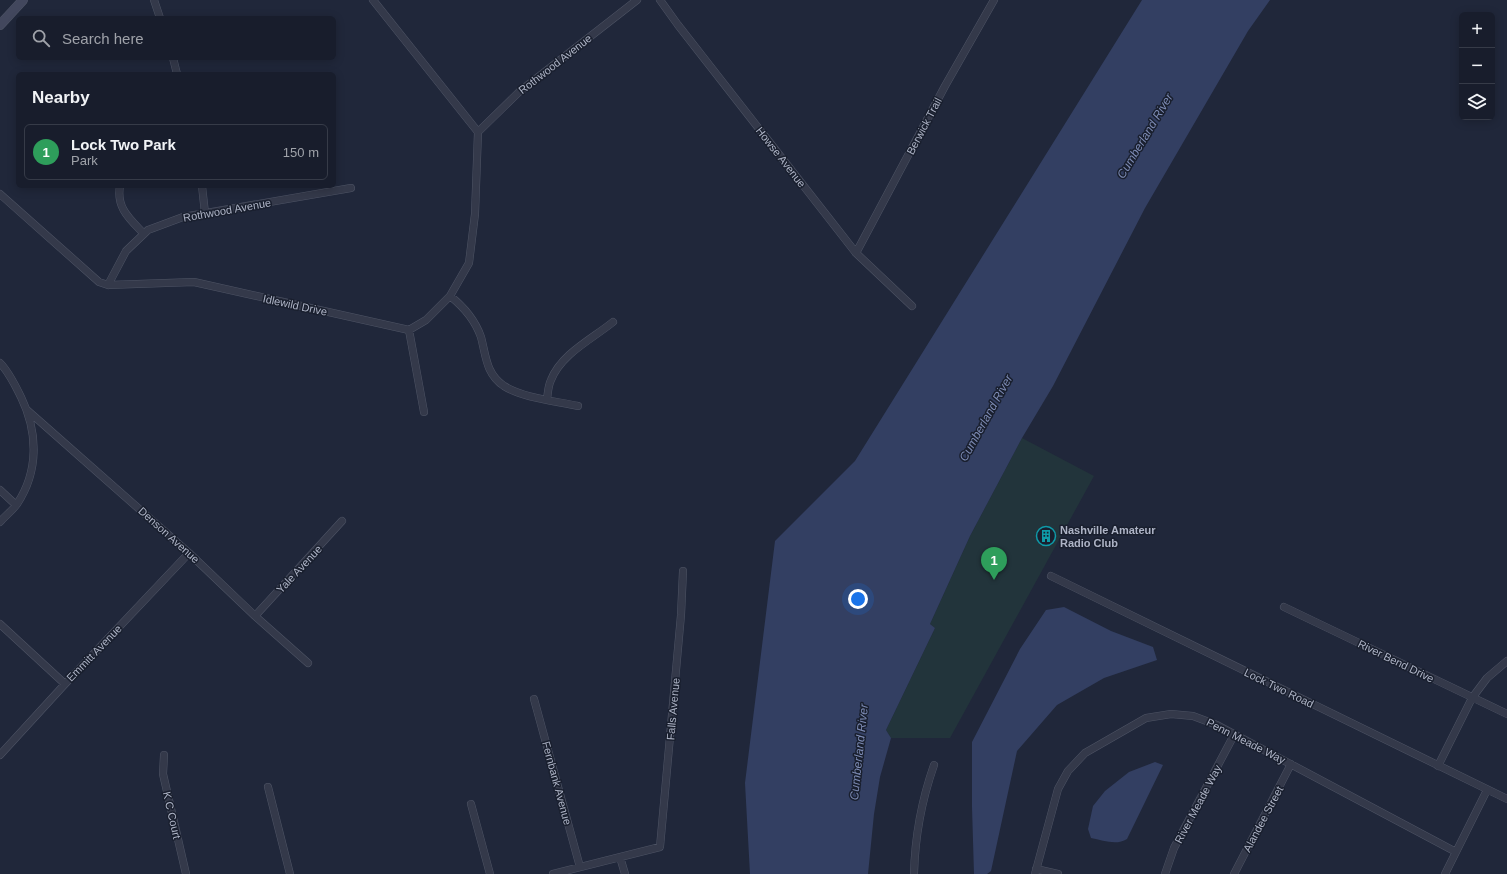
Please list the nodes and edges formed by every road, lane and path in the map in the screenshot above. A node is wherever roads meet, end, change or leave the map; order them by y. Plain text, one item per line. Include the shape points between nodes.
1 (23, 0) edge
2 (154, 0) edge
3 (373, 0) edge
4 (637, 0) edge
5 (660, 0) edge
6 (994, 0) edge
7 (159, 16) edge
8 (0, 25) edge
9 (174, 60) edge
10 (176, 72) edge
11 (478, 132) junction
12 (120, 188) edge
13 (202, 188) edge
14 (351, 188) dead end
15 (0, 194) edge
16 (205, 213) junction
17 (144, 234) junction
18 (856, 253) junction
19 (108, 285) junction
20 (450, 296) junction
21 (912, 306) dead end
22 (613, 322) dead end
23 (409, 330) junction
24 (0, 363) edge
25 (547, 399) junction
26 (578, 406) dead end
27 (27, 410) junction
28 (424, 412) dead end
29 (0, 490) edge
30 (16, 505) junction
31 (342, 521) dead end
32 (0, 522) edge
33 (189, 553) junction
34 (683, 571) dead end
35 (1051, 576) dead end
36 (1284, 607) dead end
37 (255, 616) junction
38 (0, 624) edge
39 (1507, 661) edge
40 (308, 663) dead end
41 (65, 684) junction
42 (1472, 698) junction
43 (534, 699) dead end
44 (1507, 714) edge
45 (1234, 735) junction
46 (0, 755) edge
47 (164, 755) dead end
48 (1291, 764) junction
49 (934, 765) dead end
50 (1438, 766) junction
51 (268, 787) dead end
52 (1487, 790) junction
53 (1507, 799) edge
54 (471, 804) dead end
55 (1456, 852) junction
56 (620, 857) junction
57 (580, 867) junction
58 (1035, 872) edge
59 (186, 874) edge
60 (290, 874) edge
61 (490, 874) edge
62 (553, 874) edge
63 (625, 874) edge
64 (914, 874) edge
65 (1058, 874) edge
66 (1165, 874) edge
67 (1234, 874) edge
68 (1445, 874) edge

1 - 8 main road
2 - 7 street
3 - 11 street
4 - 11 street, Rothwood Avenue via 519,92
5 - 18 street, Howse Avenue
6 - 18 street, Berwick Trail
9 - 10 street
11 - 20 street via 475,214 469,263
12 - 17 street via 118,196 123,212
13 - 16 street
14 - 16 street, Rothwood Avenue
15 - 19 street via 87,272 99,282
16 - 17 street, Rothwood Avenue via 183,217 148,230
17 - 19 street, Rothwood Avenue via 126,251
18 - 21 street, Howse Avenue
19 - 23 street, Idlewild Drive via 194,282
20 - 23 street via 426,320
20 - 25 street via 462,305 474,320 488,367 494,378 519,394
22 - 25 street via 562,362 551,380
23 - 28 street
24 - 27 street via 15,385
25 - 26 street
27 - 30 street via 35,440 33,465 26,488
27 - 33 street, Denson Avenue
29 - 30 street
30 - 32 street
31 - 37 street, Yale Avenue
33 - 37 street, Denson Avenue
33 - 41 street, Emmitt Avenue
34 - 56 street, Falls Avenue via 682,615 659,847
35 - 50 street, Lock Two Road
36 - 42 street, River Bend Drive
37 - 40 street, Denson Avenue
38 - 41 street
39 - 42 street via 1487,678
41 - 46 street, Emmitt Avenue
42 - 44 street, River Bend Drive
42 - 50 street
43 - 57 street, Fernbank Avenue
45 - 48 street, Penn Meade Way
45 - 58 street, Penn Meade Way via 1194,716 1171,714 1146,718 1085,753 1068,771 1058,789
45 - 66 street, River Meade Way via 1174,848
47 - 59 street, K C Court via 163,774
48 - 55 street, Penn Meade Way
48 - 67 street, Alandee Street
49 - 64 street via 923,798
50 - 52 street, Lock Two Road
51 - 60 street
52 - 53 street, Lock Two Road
52 - 55 street
54 - 61 street
55 - 68 street
56 - 57 street
56 - 63 street
57 - 62 street
58 - 65 street

